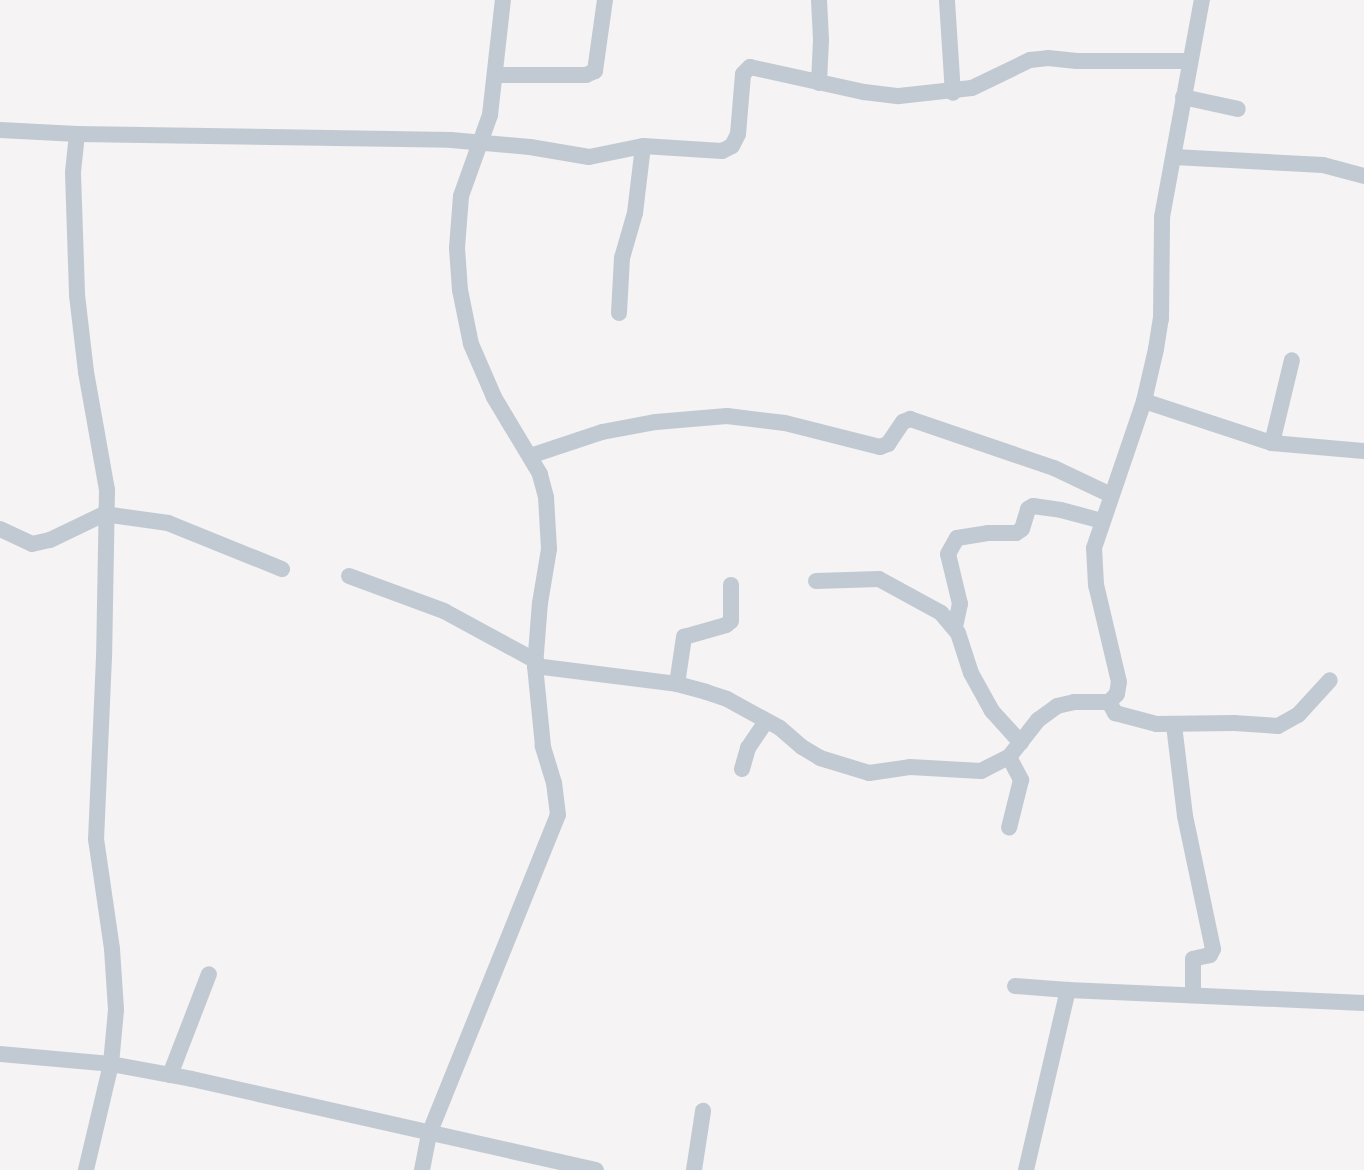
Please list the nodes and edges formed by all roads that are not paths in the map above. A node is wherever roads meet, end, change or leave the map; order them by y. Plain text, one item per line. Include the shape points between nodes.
1 (503, 0) edge
2 (605, 0) edge
3 (818, 0) edge
4 (1202, 0) edge
5 (947, 1) edge
6 (1189, 61) junction
7 (496, 75) junction
8 (818, 83) junction
9 (953, 93) junction
10 (1184, 97) junction
11 (1238, 108) dead end
12 (0, 130) edge
13 (77, 134) junction
14 (482, 142) junction
15 (643, 146) junction
16 (1174, 157) junction
17 (1364, 176) edge
18 (619, 313) dead end
19 (1292, 360) dead end
20 (1144, 401) junction
21 (1272, 443) junction
22 (1364, 451) edge
23 (530, 456) junction
24 (1111, 495) junction
25 (104, 514) junction
26 (1102, 521) junction
27 (0, 529) edge
28 (282, 569) dead end
29 (349, 576) dead end
30 (816, 581) dead end
31 (731, 585) dead end
32 (955, 627) junction
33 (536, 663) junction
34 (1330, 680) dead end
35 (677, 684) junction
36 (1109, 702) junction
37 (766, 721) junction
38 (1174, 725) junction
39 (1021, 743) junction
40 (1009, 757) junction
41 (742, 769) dead end
42 (1009, 828) dead end
43 (209, 974) dead end
44 (1015, 986) dead end
45 (1068, 990) junction
46 (1194, 994) junction
47 (1364, 1003) edge
48 (0, 1054) edge
49 (111, 1064) junction
50 (170, 1075) junction
51 (704, 1111) dead end
52 (429, 1134) junction
53 (86, 1170) edge
54 (422, 1170) edge
55 (596, 1170) edge
56 (694, 1170) edge
57 (1026, 1170) edge

1 - 7 street
2 - 7 street via 595,71 586,75
3 - 8 street
4 - 6 street
5 - 9 street
6 - 9 street via 1030,60 985,85
6 - 10 street
7 - 14 street
8 - 9 street via 882,94
8 - 15 street via 750,67 743,74 738,134 728,149
10 - 11 street
10 - 16 street
12 - 13 street
13 - 14 street
13 - 25 street via 73,173 77,295 107,490
14 - 15 street via 589,157
14 - 23 street via 461,196 460,290 471,344 494,397
15 - 18 street via 635,213 622,258
16 - 17 street via 1303,163
16 - 20 street via 1162,217 1161,319
19 - 21 street
20 - 21 street
20 - 24 street
21 - 22 street
23 - 24 street via 602,432 727,416 785,423 880,447 910,419 1054,468
23 - 33 street via 540,474 549,523
24 - 26 street
25 - 27 street via 37,544 22,542
25 - 28 street via 168,523
25 - 49 street via 104,657 96,839 115,975
26 - 32 street via 1033,506 1016,533 957,538 948,554 960,604
26 - 36 street via 1094,567 1119,682
29 - 33 street via 444,611
30 - 32 street via 879,579 941,613
31 - 35 street via 731,621 684,637
32 - 39 street via 971,673 992,711
33 - 35 street
33 - 52 street via 542,735 558,815
34 - 38 street via 1298,715 1278,726
35 - 37 street via 727,699
36 - 38 street via 1115,713
36 - 39 street via 1057,706 1038,720
37 - 40 street via 820,758 869,773 909,767 981,771
37 - 41 street via 748,748
38 - 46 street via 1185,816 1213,949 1210,955 1193,959
39 - 40 street
40 - 42 street via 1021,779
43 - 50 street
44 - 45 street
45 - 46 street
45 - 57 street
46 - 47 street
48 - 49 street
49 - 50 street
49 - 53 street
50 - 52 street
51 - 56 street
52 - 54 street
52 - 55 street

